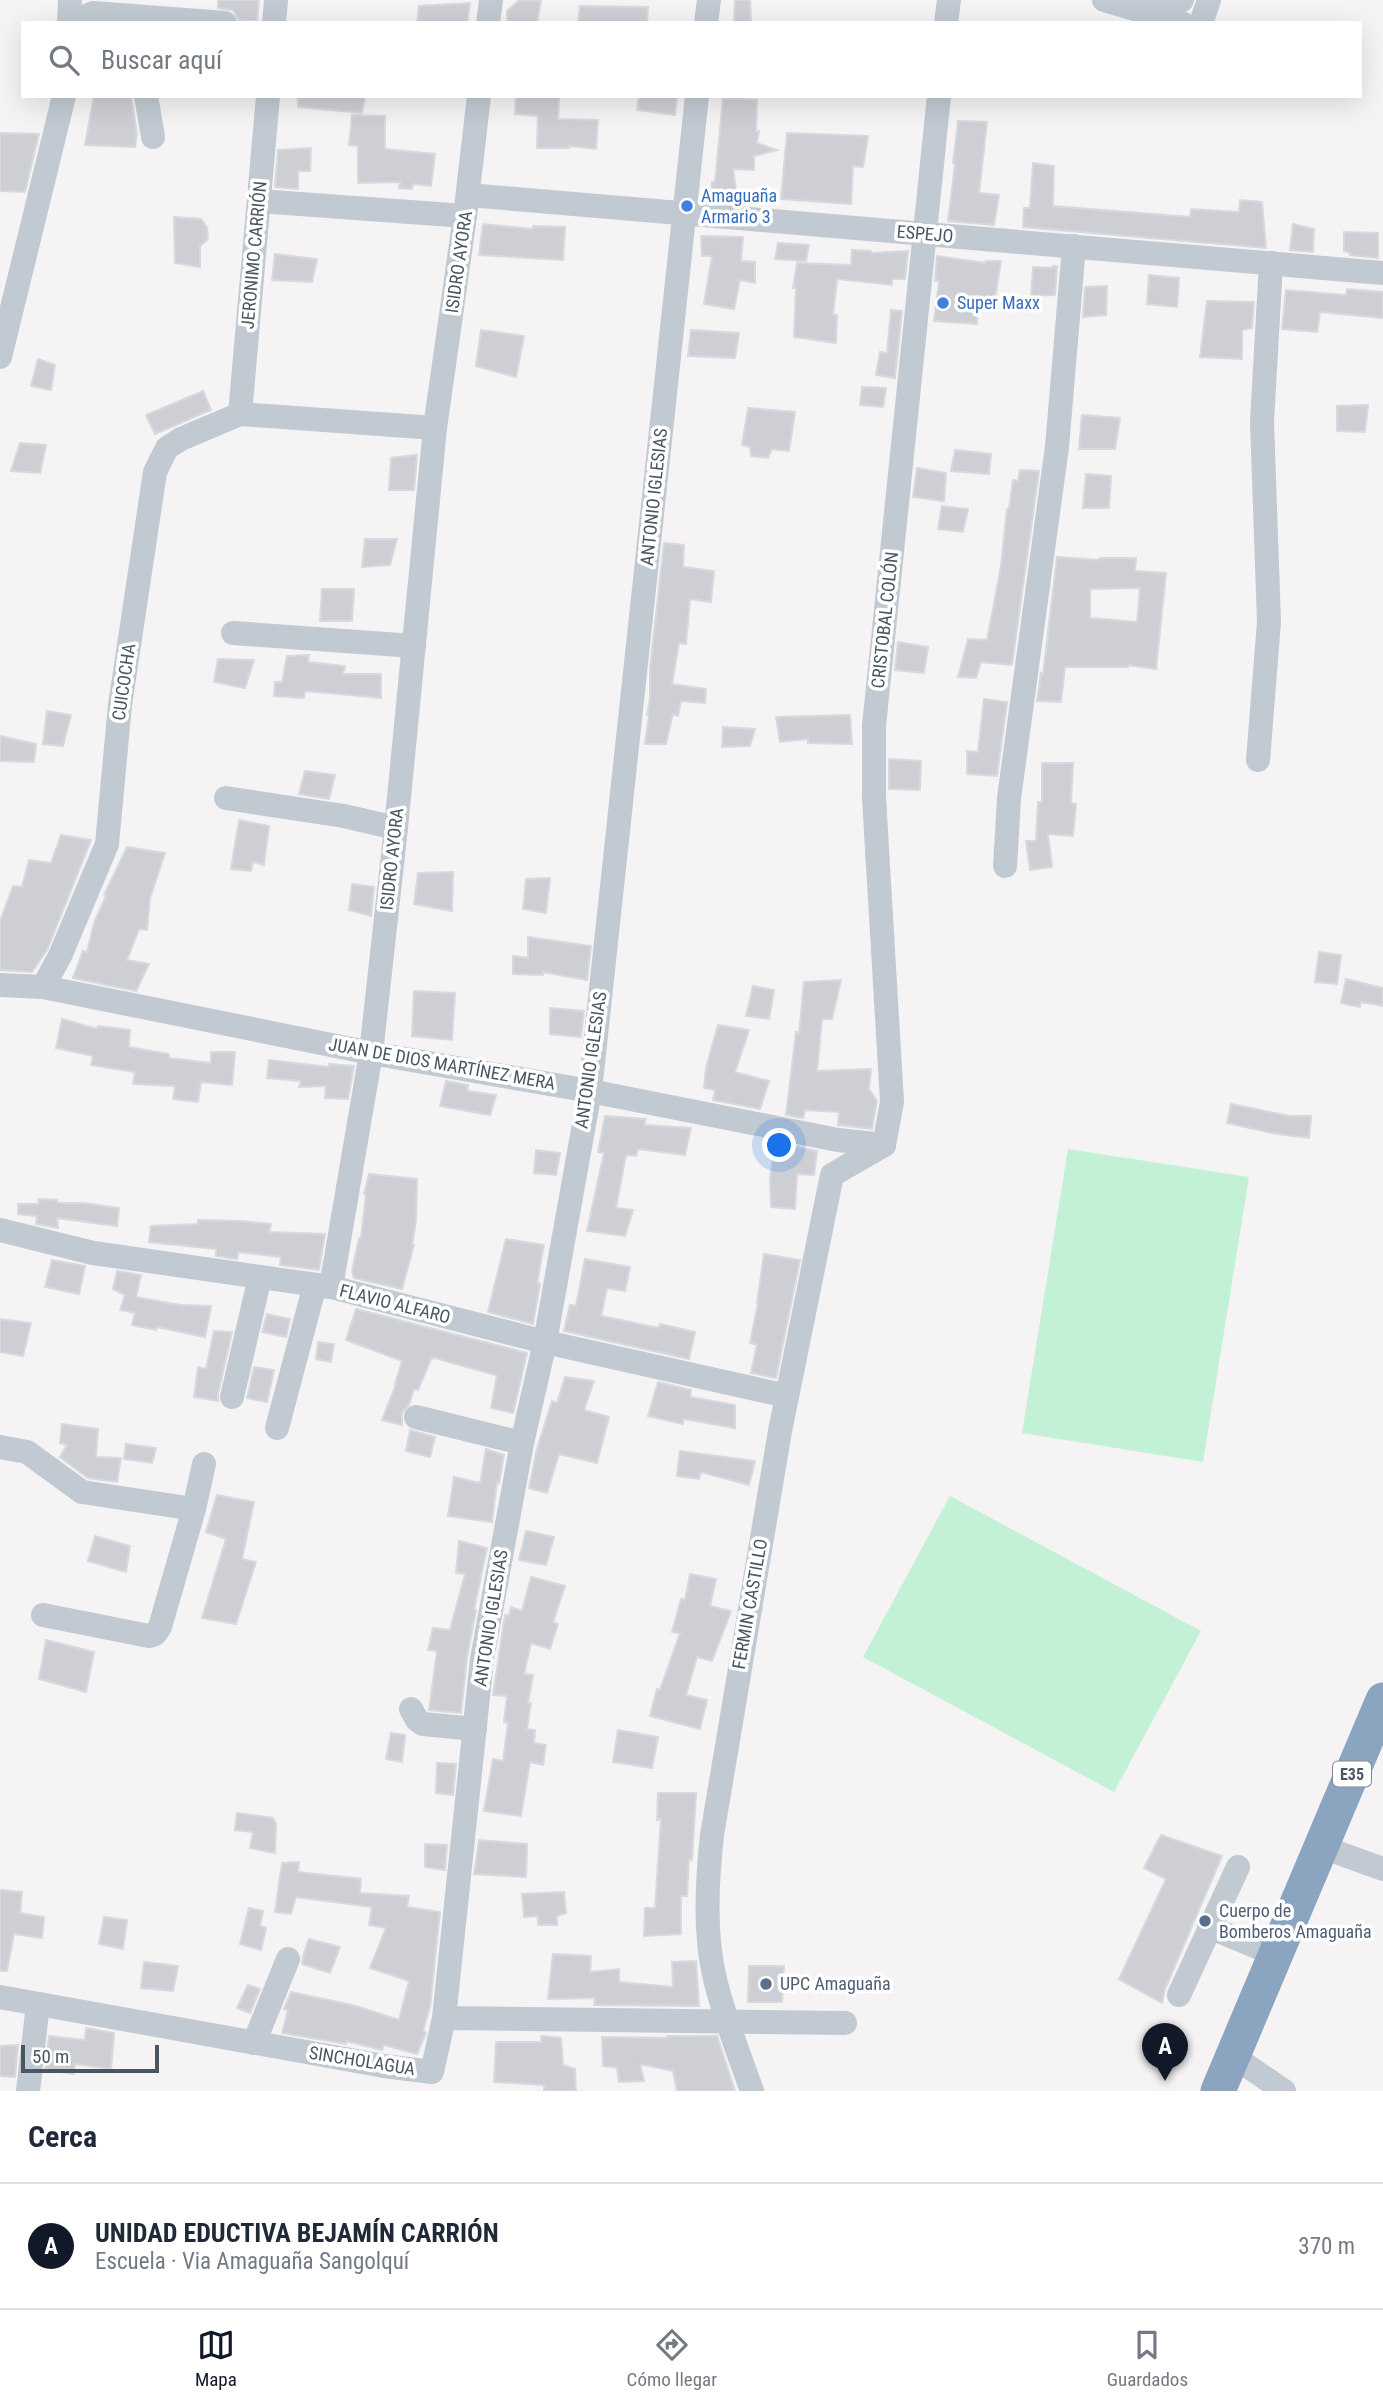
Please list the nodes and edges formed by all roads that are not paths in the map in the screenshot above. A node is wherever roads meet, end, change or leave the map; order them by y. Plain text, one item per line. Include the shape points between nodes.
1 (70, 0) edge
2 (276, 0) edge
3 (491, 0) edge
4 (709, 0) edge
5 (949, 0) edge
6 (1104, 0) edge
7 (1182, 0) edge
8 (1209, 0) edge
9 (1147, 13) junction
10 (69, 21) edge
11 (83, 21) edge
12 (177, 21) edge
13 (274, 21) edge
14 (488, 21) edge
15 (706, 21) edge
16 (946, 21) edge
17 (1175, 21) edge
18 (1202, 21) edge
19 (146, 98) edge
20 (268, 98) edge
21 (479, 98) edge
22 (697, 98) edge
23 (939, 98) edge
24 (70, 104) edge
25 (153, 137) dead end
26 (258, 201) junction
27 (466, 206) junction
28 (683, 212) junction
29 (924, 234) junction
30 (1074, 246) junction
31 (1271, 263) junction
32 (1383, 272) edge
33 (0, 357) edge
34 (240, 414) junction
35 (435, 428) junction
36 (233, 633) dead end
37 (414, 646) junction
38 (1258, 760) dead end
39 (226, 798) dead end
40 (396, 828) junction
41 (1005, 866) dead end
42 (0, 985) edge
43 (43, 987) junction
44 (371, 1053) junction
45 (590, 1091) junction
46 (838, 1140) junction
47 (884, 1145) junction
48 (832, 1175) junction
49 (0, 1230) edge
50 (260, 1277) junction
51 (324, 1286) junction
52 (545, 1342) junction
53 (787, 1396) junction
54 (232, 1397) dead end
55 (416, 1417) dead end
56 (278, 1429) dead end
57 (522, 1443) junction
58 (0, 1447) edge
59 (204, 1464) dead end
60 (194, 1510) junction
61 (43, 1615) dead end
62 (1383, 1700) edge
63 (411, 1709) dead end
64 (475, 1729) junction
65 (1322, 1847) junction
66 (1238, 1867) dead end
67 (1383, 1869) edge
68 (1209, 1927) junction
69 (1276, 1955) junction
70 (288, 1959) dead end
71 (1179, 1995) dead end
72 (0, 1997) edge
73 (38, 2004) junction
74 (444, 2018) junction
75 (727, 2023) junction
76 (845, 2023) dead end
77 (254, 2043) junction
78 (1233, 2056) junction
79 (431, 2082) edge
80 (28, 2091) edge
81 (752, 2091) edge
82 (1218, 2091) edge
83 (1284, 2091) edge

1 - 10 street
2 - 13 street
3 - 14 street
4 - 15 street
5 - 16 street
6 - 9 street
7 - 9 street
8 - 18 street
9 - 17 street
11 - 12 street via 93,13
19 - 25 street
20 - 26 street, JERONIMO CARRIÓN
21 - 27 street, ISIDRO AYORA
22 - 28 street, ANTONIO IGLESIAS
23 - 29 street, CRISTOBAL COLÓN
24 - 33 street
26 - 27 street, ESPEJO
26 - 34 street, JERONIMO CARRIÓN
27 - 28 street, ESPEJO
27 - 35 street, ISIDRO AYORA
28 - 29 street, ESPEJO
28 - 45 street, ANTONIO IGLESIAS
29 - 30 street, ESPEJO
29 - 47 street, CRISTOBAL COLÓN via 874,726 892,1102
30 - 31 street, ESPEJO
30 - 41 street via 1057,447 1009,798
31 - 32 street, ESPEJO
31 - 38 street via 1262,422 1269,622
34 - 35 street
34 - 43 street, CUICOCHA via 167,448 155,472 120,705 107,844
35 - 37 street, ISIDRO AYORA
36 - 37 street
37 - 40 street, ISIDRO AYORA
39 - 40 street
40 - 44 street, ISIDRO AYORA
42 - 43 street, JUAN DE DIOS MARTÍNEZ MERA
43 - 44 street, JUAN DE DIOS MARTÍNEZ MERA
44 - 45 street, JUAN DE DIOS MARTÍNEZ MERA
44 - 51 street, ISIDRO AYORA
45 - 46 street, JUAN DE DIOS MARTÍNEZ MERA
45 - 52 street, ANTONIO IGLESIAS
46 - 47 street, JUAN DE DIOS MARTÍNEZ MERA
46 - 48 street, FERMIN CASTILLO
47 - 48 street
48 - 53 street, FERMIN CASTILLO
49 - 50 street, FLAVIO ALFARO via 93,1253
50 - 51 street, FLAVIO ALFARO
50 - 54 street
51 - 52 street, FLAVIO ALFARO
51 - 56 street, ISIDRO AYORA via 312,1296
52 - 53 street, FLAVIO ALFARO
52 - 57 street, ANTONIO IGLESIAS
53 - 75 street, FERMIN CASTILLO via 718,1789 708,1871 714,1978
55 - 57 street
57 - 64 street, ANTONIO IGLESIAS via 482,1659
58 - 60 street via 27,1452 82,1492
59 - 60 street
60 - 61 street via 156,1634
62 - 65 highway, E35
63 - 64 street via 423,1724
64 - 74 street, ANTONIO IGLESIAS
65 - 67 street
65 - 69 highway, E35
66 - 68 street
68 - 69 street
68 - 71 street
69 - 78 highway, E35
70 - 77 street
72 - 73 street, SINCHOLAGUA
73 - 77 street, SINCHOLAGUA
73 - 80 street
74 - 75 street
74 - 79 street, SINCHOLAGUA
75 - 76 street
75 - 81 street, FERMIN CASTILLO
77 - 79 street, SINCHOLAGUA via 384,2066
78 - 82 highway, E35
78 - 83 street

